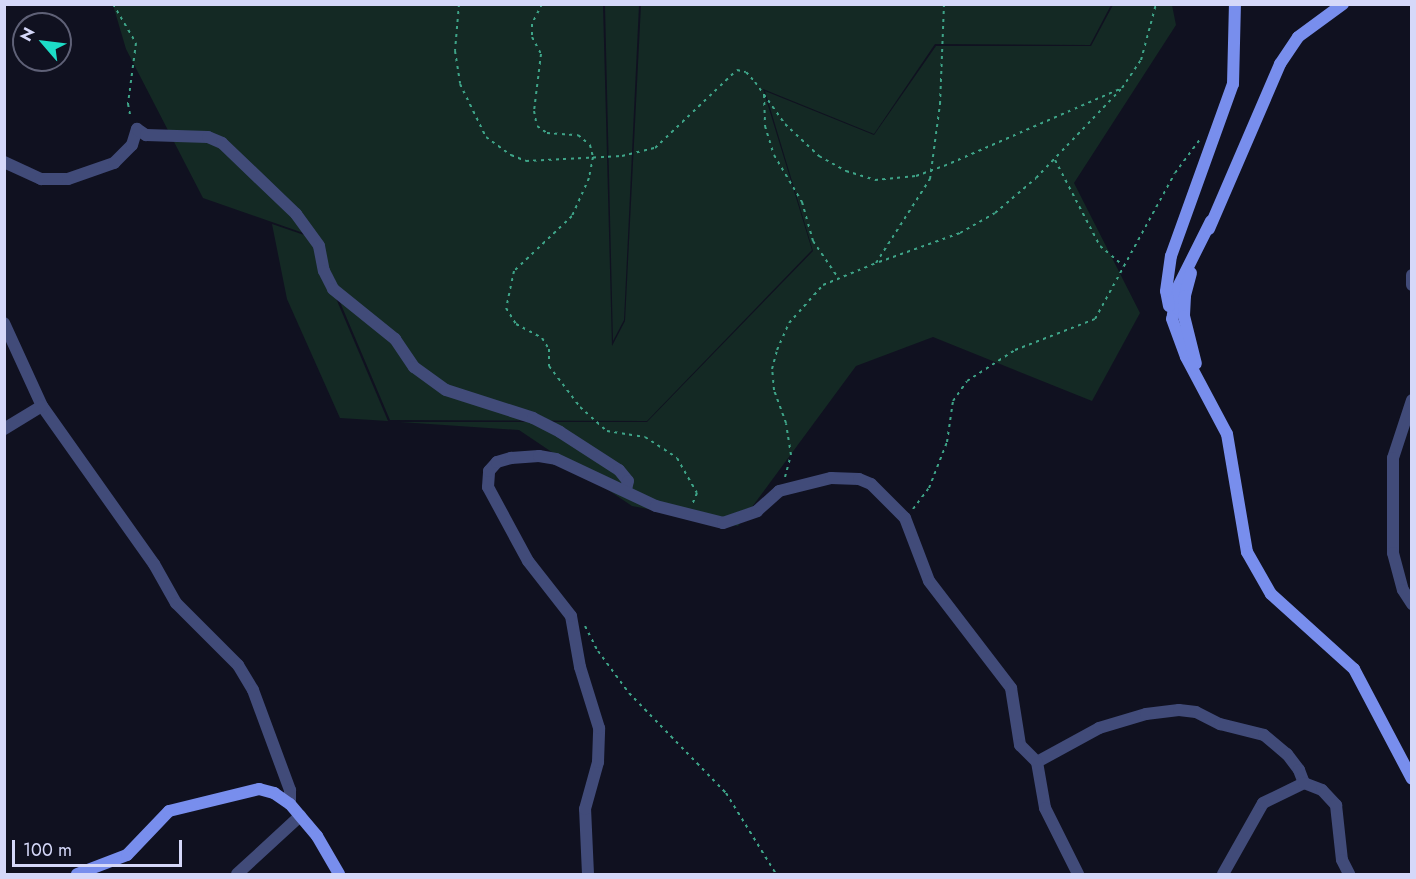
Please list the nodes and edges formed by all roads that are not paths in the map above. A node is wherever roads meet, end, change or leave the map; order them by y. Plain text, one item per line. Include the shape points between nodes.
1 (1235, 4) edge
2 (1343, 4) edge
3 (4, 162) edge
4 (1211, 221) junction
5 (1412, 275) edge
6 (1178, 284) junction
7 (1412, 285) edge
8 (1171, 310) junction
9 (4, 323) edge
10 (1203, 385) junction
11 (1412, 400) edge
12 (42, 406) junction
13 (4, 429) edge
14 (626, 490) junction
15 (1412, 604) edge
16 (1037, 762) junction
17 (1412, 779) edge
18 (1304, 783) junction
19 (290, 804) junction
20 (300, 816) junction
21 (77, 874) edge
22 (237, 874) edge
23 (339, 874) edge
24 (588, 874) edge
25 (1078, 874) edge
26 (1223, 874) edge
27 (1349, 874) edge

1 - 6 street via 1233,84 1182,227
2 - 4 street via 1312,24 1280,64
3 - 14 street via 41,179 68,179 97,172 120,157 132,145 138,129 146,135 208,137 222,144 296,214 319,246 333,289 395,339 414,367 446,390 533,418 560,432 619,470 628,481
4 - 6 street
4 - 6 street
5 - 7 street
6 - 8 street
6 - 8 street via 1167,302
6 - 10 street
8 - 10 street via 1179,342
9 - 12 street
10 - 17 street via 1231,446 1239,523 1257,574 1281,604 1354,669
11 - 15 street via 1393,458 1393,553 1402,590
12 - 13 street
12 - 19 street via 154,564 176,603 238,665 253,690 290,790
14 - 16 street via 688,516 723,523 769,503 779,491 831,478 859,479 884,494 905,518 935,591 1011,688 1020,745
14 - 24 street via 573,466 539,456 497,462 489,471 488,488 528,561 571,616 600,742 585,809
16 - 18 street via 1099,728 1146,714 1179,710 1264,735 1287,754
16 - 25 street via 1045,808
18 - 26 street via 1263,803
18 - 27 street via 1322,790 1336,805 1342,860
19 - 20 street
19 - 21 street via 259,789 181,806 162,816 127,855
20 - 22 street
20 - 23 street

